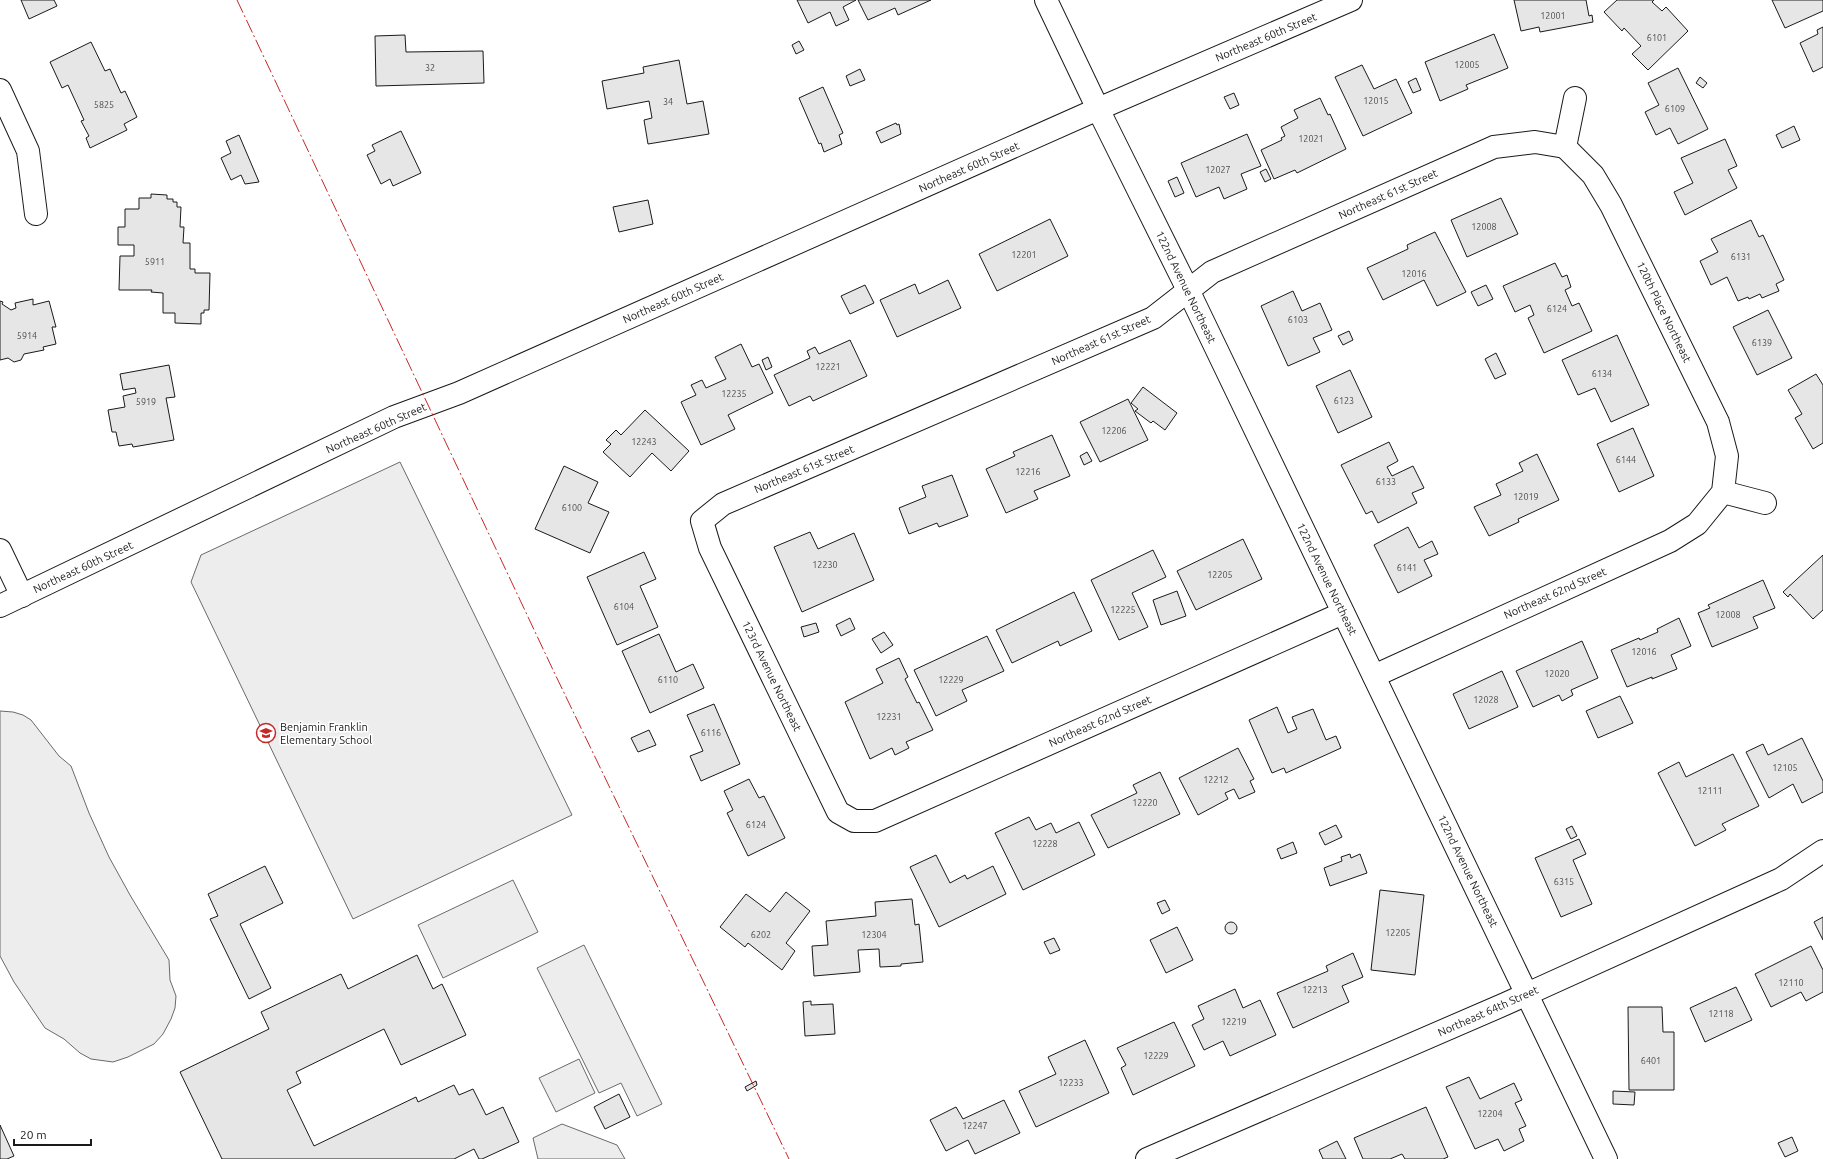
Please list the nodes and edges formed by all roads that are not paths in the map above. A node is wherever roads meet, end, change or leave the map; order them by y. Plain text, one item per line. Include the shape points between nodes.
1 (1046, 0) edge
2 (1350, 0) edge
3 (0, 90) edge
4 (1575, 98) dead end
5 (1098, 109) junction
6 (1565, 147) junction
7 (36, 214) dead end
8 (1189, 292) junction
9 (1723, 492) junction
10 (1765, 503) dead end
11 (702, 521) joint
12 (0, 550) edge
13 (22, 596) junction
14 (0, 606) edge
15 (1343, 613) junction
16 (1374, 676) junction
17 (854, 821) joint
18 (1823, 851) edge
19 (1527, 994) junction
20 (1148, 1159) edge
21 (1606, 1159) edge

1 - 5 street, 122nd Avenue Northeast
2 - 5 street, Northeast 60th Street
3 - 7 street via 28,151
4 - 6 street
5 - 8 street, 122nd Avenue Northeast
5 - 13 street, Northeast 60th Street via 459,393 374,426
6 - 8 street, Northeast 61st Street via 1535,142 1494,147 1212,272
6 - 9 street, 120th Place Northeast via 1592,176 1611,205 1718,422 1727,456
8 - 11 street, Northeast 61st Street via 1153,318 722,504
8 - 15 street, 122nd Avenue Northeast
9 - 10 street
9 - 16 street, Northeast 62nd Street via 1697,524 1670,541
11 - 17 street, 123rd Avenue Northeast via 710,548 838,812
12 - 13 street
13 - 14 street, Northeast 60th Street
15 - 16 street, 122nd Avenue Northeast
15 - 17 street, Northeast 62nd Street via 875,821
16 - 19 street, 122nd Avenue Northeast
18 - 19 street, Northeast 64th Street via 1781,879
19 - 20 street, Northeast 64th Street
19 - 21 street, 122nd Avenue Northeast

